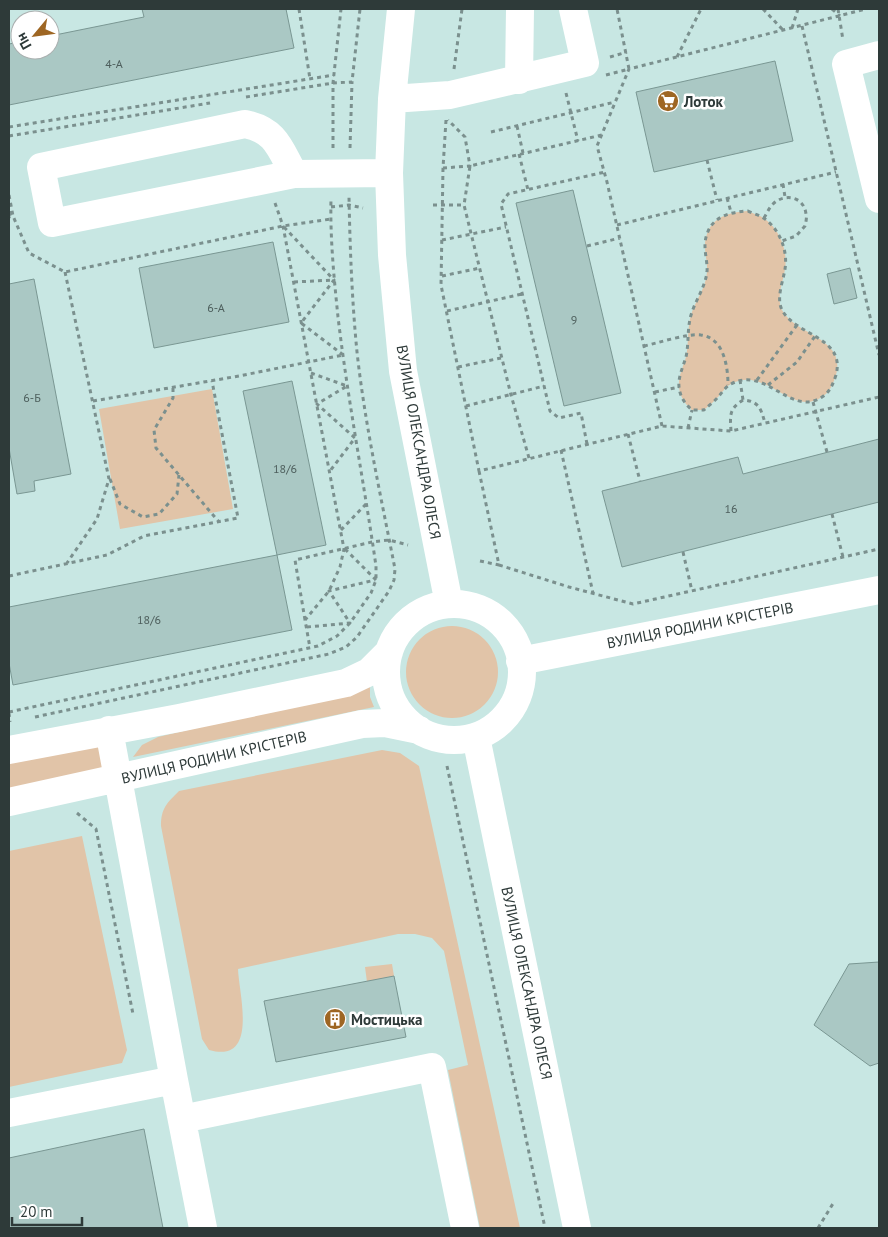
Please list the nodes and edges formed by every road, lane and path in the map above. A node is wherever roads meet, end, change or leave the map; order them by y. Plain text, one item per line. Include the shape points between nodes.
1 (299, 9) edge
2 (341, 9) edge
3 (360, 9) edge
4 (401, 9) edge
5 (462, 9) edge
6 (520, 9) edge
7 (574, 9) edge
8 (617, 9) edge
9 (701, 9) edge
10 (762, 9) edge
11 (772, 9) edge
12 (798, 9) edge
13 (832, 9) edge
14 (866, 9) edge
15 (769, 16) junction
16 (840, 16) junction
17 (802, 26) junction
18 (792, 28) junction
19 (783, 30) junction
20 (879, 55) edge
21 (676, 57) junction
22 (629, 69) junction
23 (334, 75) junction
24 (310, 78) junction
25 (519, 80) junction
26 (352, 82) junction
27 (333, 83) junction
28 (564, 87) dead end
29 (450, 95) junction
30 (245, 97) dead end
31 (392, 99) junction
32 (215, 102) dead end
33 (616, 102) junction
34 (571, 113) junction
35 (517, 126) junction
36 (9, 127) edge
37 (492, 132) dead end
38 (602, 135) junction
39 (9, 136) edge
40 (578, 141) junction
41 (521, 154) junction
42 (707, 160) dead end
43 (470, 166) junction
44 (443, 168) junction
45 (604, 172) junction
46 (836, 172) junction
47 (390, 173) junction
48 (294, 174) junction
49 (340, 174) junction
50 (783, 184) junction
51 (528, 190) junction
52 (9, 195) edge
53 (786, 197) junction
54 (727, 198) junction
55 (879, 199) edge
56 (717, 200) junction
57 (442, 204) junction
58 (349, 205) junction
59 (432, 205) dead end
60 (464, 205) junction
61 (331, 207) junction
62 (363, 208) dead end
63 (9, 212) edge
64 (731, 212) junction
65 (13, 216) junction
66 (9, 217) edge
67 (764, 218) junction
68 (331, 220) junction
69 (617, 225) junction
70 (283, 226) junction
71 (506, 227) junction
72 (472, 235) junction
73 (620, 238) junction
74 (442, 240) junction
75 (782, 241) junction
76 (586, 246) dead end
77 (480, 268) junction
78 (65, 272) junction
79 (442, 276) junction
80 (334, 280) junction
81 (294, 282) junction
82 (522, 294) junction
83 (488, 302) junction
84 (447, 311) junction
85 (302, 323) junction
86 (797, 325) junction
87 (815, 336) junction
88 (688, 337) junction
89 (644, 346) junction
90 (342, 355) junction
91 (879, 355) edge
92 (501, 358) junction
93 (309, 361) junction
94 (458, 367) junction
95 (311, 372) junction
96 (212, 380) junction
97 (740, 380) junction
98 (757, 380) junction
99 (728, 385) junction
100 (346, 386) junction
101 (544, 386) junction
102 (768, 386) junction
103 (679, 387) junction
104 (173, 388) junction
105 (655, 392) junction
106 (510, 394) junction
107 (879, 397) edge
108 (743, 400) junction
109 (92, 402) junction
110 (814, 402) junction
111 (317, 404) junction
112 (466, 406) junction
113 (692, 410) junction
114 (816, 411) junction
115 (765, 423) junction
116 (662, 426) junction
117 (688, 428) junction
118 (731, 431) junction
119 (628, 434) junction
120 (355, 438) junction
121 (588, 444) junction
122 (561, 450) junction
123 (827, 452) dead end
124 (529, 458) junction
125 (330, 471) junction
126 (479, 471) junction
127 (179, 474) junction
128 (110, 479) junction
129 (640, 481) dead end
130 (366, 504) junction
131 (832, 514) dead end
132 (219, 522) junction
133 (341, 530) junction
134 (390, 540) junction
135 (372, 542) junction
136 (408, 545) dead end
137 (344, 549) junction
138 (879, 549) edge
139 (683, 552) dead end
140 (843, 557) junction
141 (480, 561) dead end
142 (67, 563) junction
143 (500, 565) junction
144 (9, 576) edge
145 (376, 580) junction
146 (879, 590) edge
147 (692, 591) junction
148 (330, 592) junction
149 (593, 593) junction
150 (449, 604) junction
151 (305, 620) junction
152 (350, 623) junction
153 (306, 627) junction
154 (310, 648) junction
155 (389, 652) junction
156 (520, 661) junction
157 (9, 713) edge
158 (29, 718) dead end
159 (20, 720) dead end
160 (10, 722) edge
161 (109, 730) junction
162 (419, 730) junction
163 (476, 737) junction
164 (9, 750) edge
165 (447, 766) dead end
166 (118, 779) junction
167 (9, 802) edge
168 (75, 811) dead end
169 (135, 1021) dead end
170 (174, 1080) junction
171 (9, 1113) edge
172 (182, 1119) junction
173 (834, 1202) dead end
174 (203, 1228) edge
175 (465, 1228) edge
176 (545, 1228) edge
177 (577, 1228) edge
178 (818, 1228) edge

1 - 24 path
2 - 23 path
3 - 26 path
4 - 31 street, ВУЛИЦЯ ОЛЕКСАНДРА ОЛЕСЯ
5 - 29 path
6 - 25 street
7 - 25 street via 585,63
8 - 22 path
9 - 21 path
10 - 15 path
11 - 15 path
12 - 18 path
13 - 16 path
14 - 16 path
15 - 19 path
16 - 17 path
17 - 18 path
17 - 46 path
18 - 19 path
19 - 21 path
20 - 55 street via 846,64
21 - 22 path
22 - 33 path
23 - 24 path
23 - 27 path
24 - 36 path
25 - 29 street
26 - 27 path
26 - 49 path
27 - 30 path
27 - 49 path
28 - 34 path
29 - 31 street
31 - 47 street, ВУЛИЦЯ ОЛЕКСАНДРА ОЛЕСЯ
32 - 39 path
33 - 34 path
33 - 38 path
34 - 35 path
34 - 40 path
35 - 37 path
35 - 41 path
38 - 40 path
38 - 45 path via 597,146
40 - 41 path
41 - 43 path
41 - 51 path
42 - 56 path
43 - 44 path
43 - 44 path via 465,137 446,118
43 - 60 path
44 - 57 path
45 - 51 path
45 - 69 path
46 - 50 path
46 - 91 path
47 - 49 street
47 - 150 street, ВУЛИЦЯ ОЛЕКСАНДРА ОЛЕСЯ via 392,255 403,372
48 - 48 street via 267,131 245,124 40,167 52,223
48 - 49 street
49 - 58 path
49 - 61 path
50 - 53 path
50 - 54 path
51 - 71 path via 508,194 501,204
52 - 65 path
53 - 67 path via 771,205
53 - 75 path via 800,203 806,219 805,226 796,236
54 - 56 path
54 - 64 path
56 - 69 path
57 - 59 path
57 - 60 path
57 - 74 path
58 - 61 path
58 - 62 path
58 - 134 path via 357,352
60 - 72 path
61 - 68 path
63 - 65 path
64 - 67 path via 748,211
64 - 88 path via 717,220 707,234 707,272 691,313
65 - 66 path
65 - 78 path via 29,253
67 - 75 path
68 - 70 path
68 - 80 path
69 - 73 path
70 - 78 path
70 - 80 path
70 - 81 path
71 - 72 path
71 - 82 path
72 - 74 path
72 - 77 path
73 - 76 path
73 - 89 path
74 - 79 path
75 - 86 path via 786,252 780,297 782,309
77 - 79 path
77 - 83 path
78 - 109 path
79 - 84 path
80 - 81 path
80 - 85 path
80 - 90 path
81 - 85 path
82 - 83 path
82 - 101 path
83 - 84 path
83 - 92 path
84 - 94 path
85 - 90 path
85 - 93 path
86 - 87 path
86 - 98 path
87 - 102 path via 797,362
87 - 110 path via 834,352 837,370 833,386
88 - 89 path
88 - 99 path via 702,335 713,340 723,352
88 - 103 path
89 - 105 path
90 - 93 path
90 - 100 path
92 - 94 path
92 - 106 path
93 - 95 path
93 - 96 path
94 - 112 path
95 - 100 path
95 - 111 path
96 - 104 path
96 - 132 path via 238,518
97 - 98 path
97 - 99 path
97 - 108 path
98 - 102 path
99 - 113 path via 704,410
100 - 111 path
100 - 120 path
101 - 106 path
101 - 121 path via 550,411 559,418 581,413
102 - 110 path via 792,399
103 - 105 path
103 - 113 path via 684,402
104 - 109 path
104 - 127 path via 173,398 154,430 156,448
105 - 116 path
106 - 112 path
106 - 124 path
107 - 114 path
108 - 115 path via 752,401 760,408
108 - 118 path via 734,406 730,417
109 - 128 path
110 - 114 path
111 - 120 path
111 - 125 path
112 - 126 path
113 - 117 path
114 - 115 path
114 - 123 path
115 - 118 path
116 - 117 path
116 - 119 path
117 - 118 path
119 - 121 path
119 - 129 path
120 - 125 path
120 - 130 path
121 - 122 path
122 - 124 path
122 - 149 path
124 - 126 path
125 - 133 path
126 - 143 path
127 - 128 path via 177,494 159,514 143,518 120,504
127 - 132 path
128 - 142 path via 97,519
130 - 133 path
130 - 135 path
131 - 140 path
132 - 142 path via 144,536 107,555
133 - 137 path
134 - 135 path
134 - 136 path
134 - 158 path via 395,569 390,591 357,638 346,647 329,654
135 - 137 path
135 - 145 path
137 - 145 path
137 - 148 path
137 - 151 path via 295,560
138 - 140 path
139 - 147 path
140 - 147 path
141 - 143 path
142 - 144 path
143 - 149 path
145 - 148 path
145 - 152 path
146 - 156 street, ВУЛИЦЯ РОДИНИ КРІСТЕРІВ
147 - 149 path via 633,604
148 - 151 path
148 - 152 path
150 - 155 street via 427,610 410,620 397,635
150 - 156 street via 473,607 494,617 510,634
151 - 153 path
152 - 153 path
152 - 154 path via 337,636
153 - 154 path
154 - 157 path
155 - 161 street via 368,672 346,684
155 - 162 street via 386,672 393,703
156 - 163 street via 522,671 516,701 497,725
157 - 160 path
159 - 160 path
161 - 164 street
161 - 166 street
162 - 163 street via 442,739
162 - 166 street, ВУЛИЦЯ РОДИНИ КРІСТЕРІВ via 385,723 362,724
163 - 177 street, ВУЛИЦЯ ОЛЕКСАНДРА ОЛЕСЯ
165 - 176 path
166 - 167 street, ВУЛИЦЯ РОДИНИ КРІСТЕРІВ
166 - 170 street
168 - 169 path via 96,830
170 - 171 street
170 - 172 street
172 - 174 street
172 - 175 street via 432,1066
173 - 178 path

